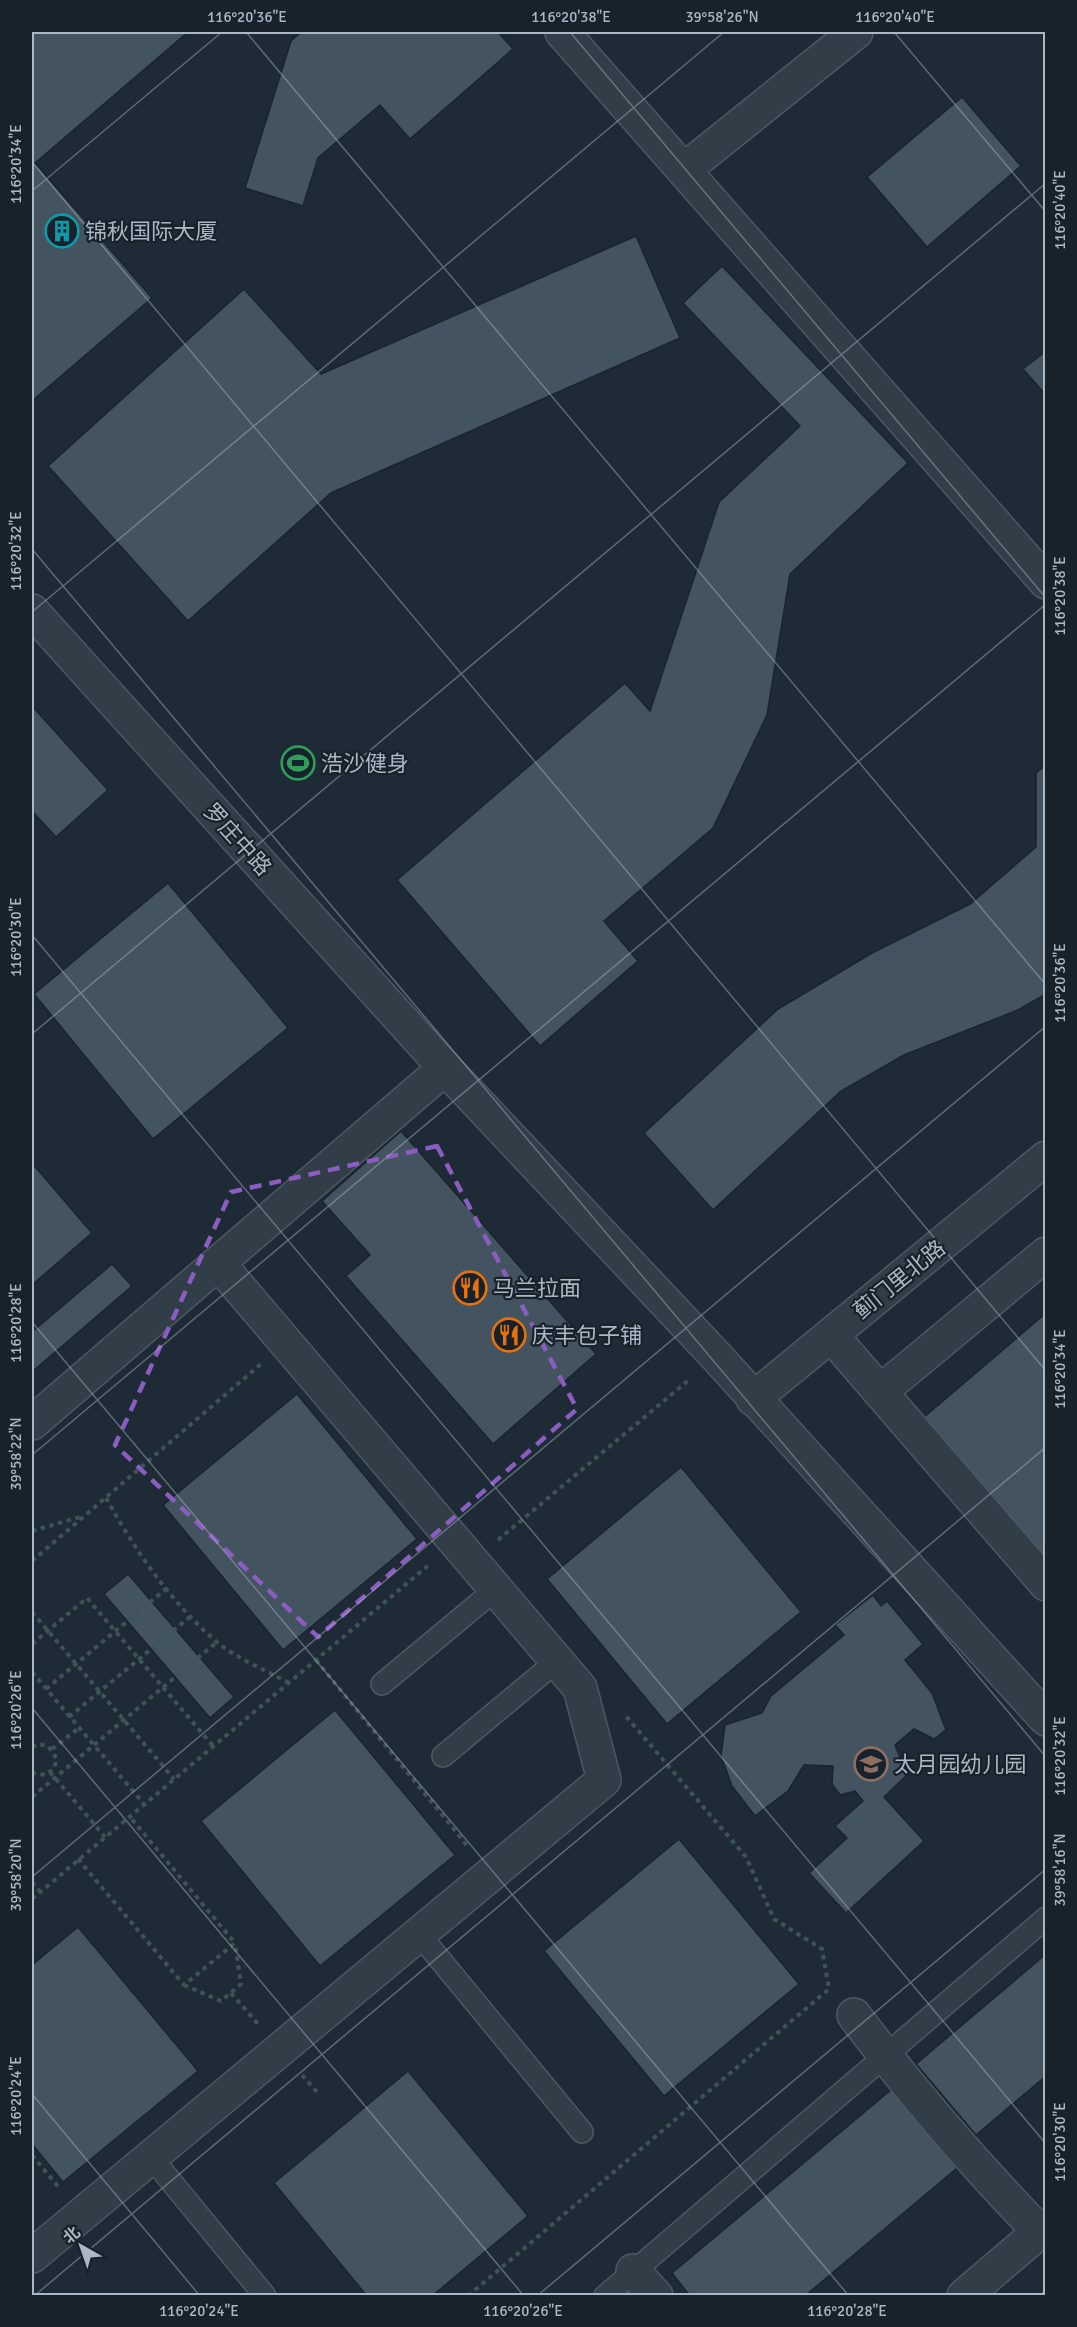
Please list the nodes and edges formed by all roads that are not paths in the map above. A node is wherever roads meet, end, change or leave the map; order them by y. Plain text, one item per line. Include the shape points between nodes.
1 (562, 32) edge
2 (856, 32) edge
3 (684, 170) junction
4 (1046, 582) edge
5 (32, 611) edge
6 (445, 1068) junction
7 (1046, 1158) edge
8 (1046, 1254) edge
9 (218, 1263) junction
10 (831, 1335) junction
11 (879, 1392) junction
12 (753, 1399) junction
13 (32, 1423) edge
14 (1046, 1584) edge
15 (496, 1589) junction
16 (557, 1661) junction
17 (382, 1684) dead end
18 (1046, 1719) edge
19 (443, 1756) dead end
20 (1046, 1918) edge
21 (419, 1934) junction
22 (854, 2015) dead end
23 (885, 2056) junction
24 (582, 2132) dead end
25 (150, 2157) junction
26 (1042, 2228) edge
27 (32, 2256) edge
28 (633, 2271) junction
29 (265, 2295) edge
30 (605, 2295) edge
31 (656, 2295) edge
32 (964, 2295) edge

1 - 3 street
2 - 3 street
3 - 4 street
5 - 6 street, 罗庄中路
6 - 9 street
6 - 12 street, 罗庄中路
7 - 10 street, 蓟门里北路
8 - 11 street
9 - 13 street
9 - 15 street
10 - 11 street
10 - 12 street, 蓟门里北路
11 - 14 street
12 - 18 street, 罗庄中路
15 - 16 street
15 - 17 lane
16 - 19 lane
16 - 21 street via 580,1688 604,1780
20 - 23 lane
21 - 24 lane
21 - 25 street
22 - 23 street
23 - 26 street via 986,2177
23 - 28 lane
25 - 27 street
25 - 29 lane
26 - 32 street
28 - 30 lane
28 - 31 street

